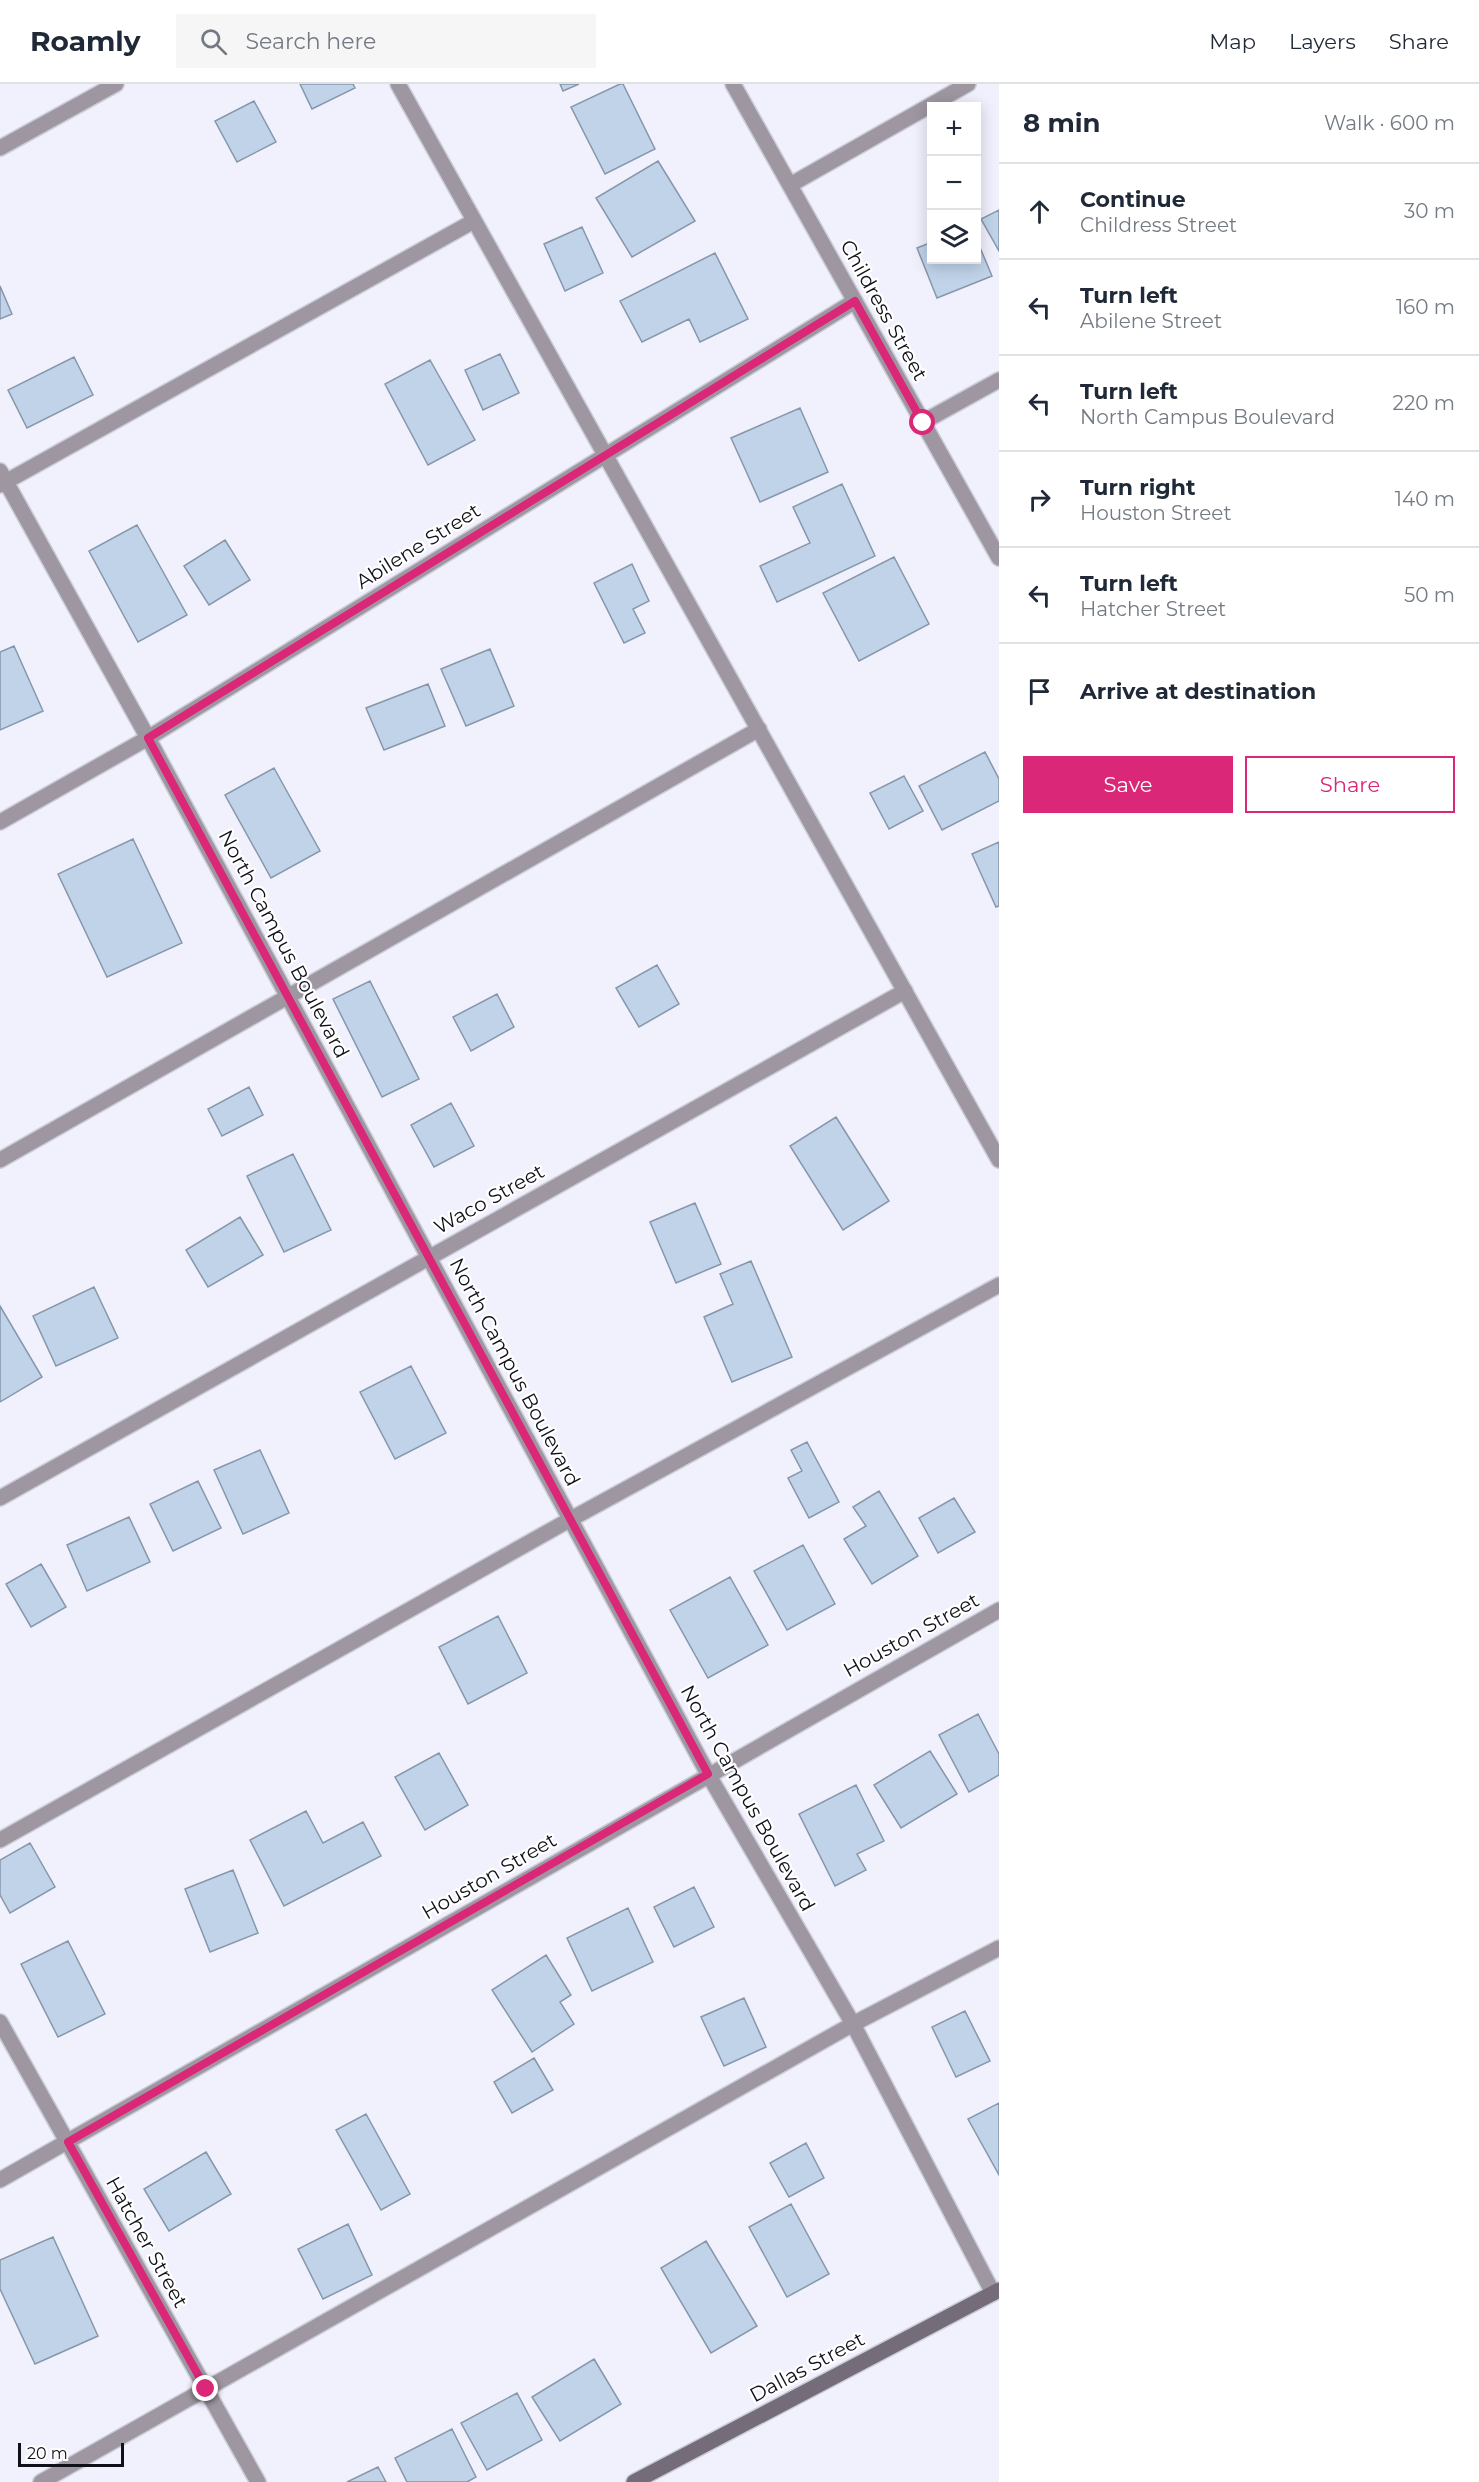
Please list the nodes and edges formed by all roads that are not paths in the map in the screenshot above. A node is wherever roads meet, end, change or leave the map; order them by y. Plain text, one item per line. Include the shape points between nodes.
1 (116, 84) edge
2 (398, 84) edge
3 (733, 84) edge
4 (968, 84) edge
5 (0, 148) edge
6 (790, 185) junction
7 (474, 221) junction
8 (855, 301) junction
9 (999, 380) edge
10 (923, 423) junction
11 (606, 455) junction
12 (2, 479) edge
13 (999, 558) edge
14 (759, 729) junction
15 (148, 738) junction
16 (0, 822) edge
17 (905, 991) junction
18 (288, 997) junction
19 (0, 1160) edge
20 (999, 1160) edge
21 (429, 1257) junction
22 (999, 1285) edge
23 (0, 1498) edge
24 (571, 1519) junction
25 (999, 1610) edge
26 (708, 1774) junction
27 (0, 1840) edge
28 (999, 1948) edge
29 (0, 2022) edge
30 (853, 2024) junction
31 (68, 2142) junction
32 (0, 2180) edge
33 (996, 2291) edge
34 (206, 2389) junction
35 (41, 2482) edge
36 (258, 2482) edge
37 (634, 2482) edge

1 - 5 street
2 - 7 street
3 - 6 street, Childress Street
4 - 6 street
6 - 8 street, Childress Street
7 - 11 street
7 - 12 street
8 - 10 street, Childress Street
8 - 11 street, Abilene Street
9 - 10 street
10 - 13 street, Childress Street
11 - 14 street
11 - 15 street, Abilene Street
12 - 15 street, North Campus Boulevard
14 - 17 street
14 - 18 street
15 - 16 street, Abilene Street
15 - 18 street, North Campus Boulevard
17 - 20 street
17 - 21 street, Waco Street
18 - 19 street
18 - 21 street, North Campus Boulevard
21 - 23 street, Waco Street
21 - 24 street, North Campus Boulevard
22 - 24 street
24 - 26 street, North Campus Boulevard
24 - 27 street
25 - 26 street, Houston Street
26 - 30 street, North Campus Boulevard
26 - 31 street, Houston Street
28 - 30 street
29 - 31 street, Hatcher Street
30 - 33 street, North Campus Boulevard
30 - 34 street
31 - 32 street, Houston Street
31 - 34 street, Hatcher Street
33 - 37 main road, Dallas Street
34 - 35 street
34 - 36 street, Hatcher Street

